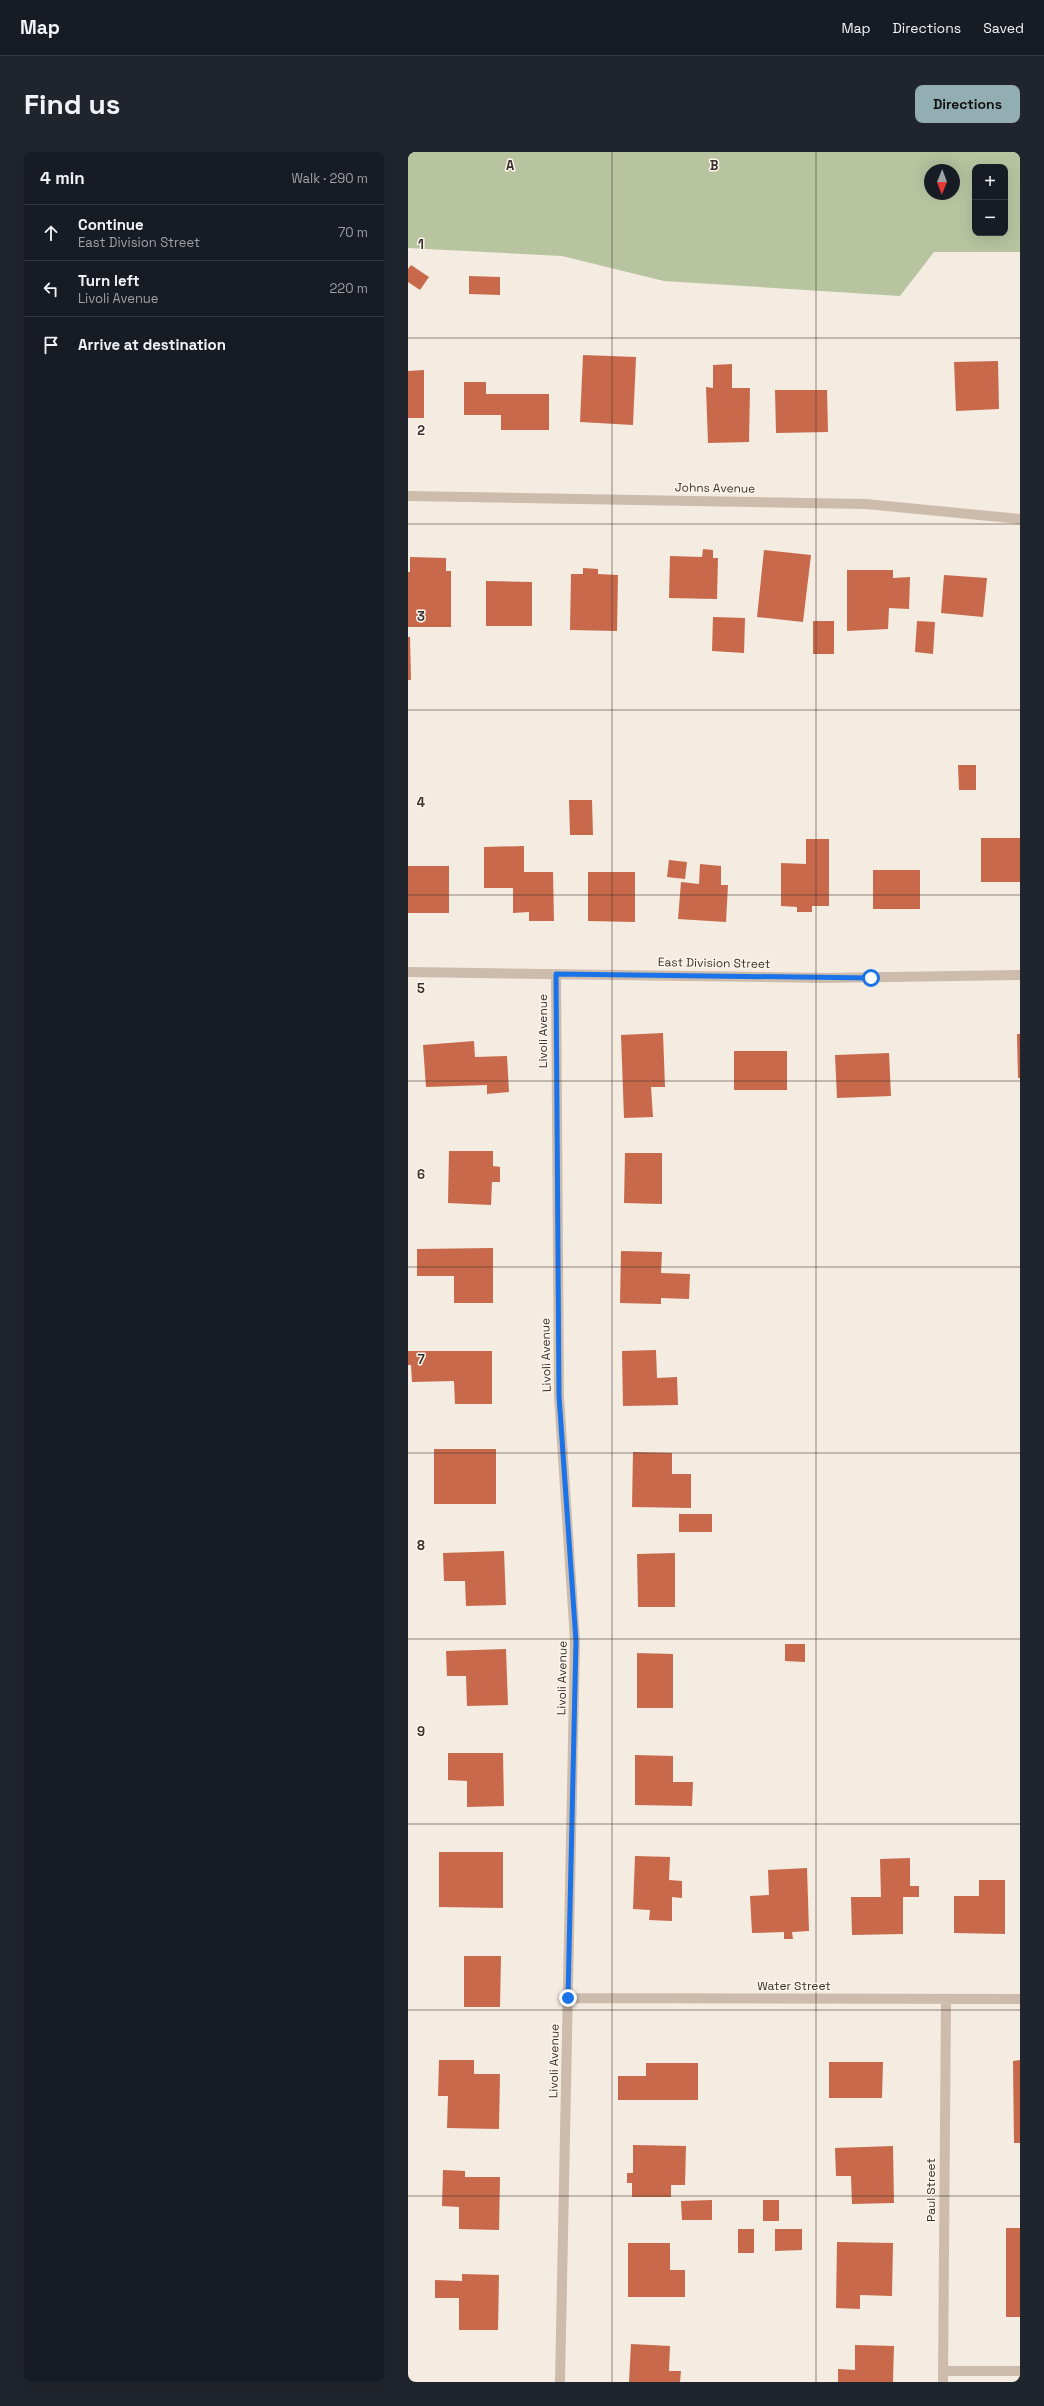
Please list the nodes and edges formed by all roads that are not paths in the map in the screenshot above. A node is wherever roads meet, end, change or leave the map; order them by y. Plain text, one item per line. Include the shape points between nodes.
1 (408, 496) edge
2 (1020, 520) edge
3 (408, 972) edge
4 (556, 974) junction
5 (1020, 975) edge
6 (568, 1998) junction
7 (946, 1999) junction
8 (1020, 1999) edge
9 (943, 2371) junction
10 (1020, 2371) edge
11 (560, 2382) edge
12 (943, 2382) edge

1 - 2 street, Johns Avenue via 866,504
3 - 4 street, East Division Street
4 - 5 street, East Division Street via 871,978
4 - 6 street, Livoli Avenue via 559,1396 576,1641
6 - 7 street, Water Street
6 - 11 street, Livoli Avenue
7 - 8 street, Water Street
7 - 9 street, Paul Street
9 - 10 street
9 - 12 street, Paul Street

